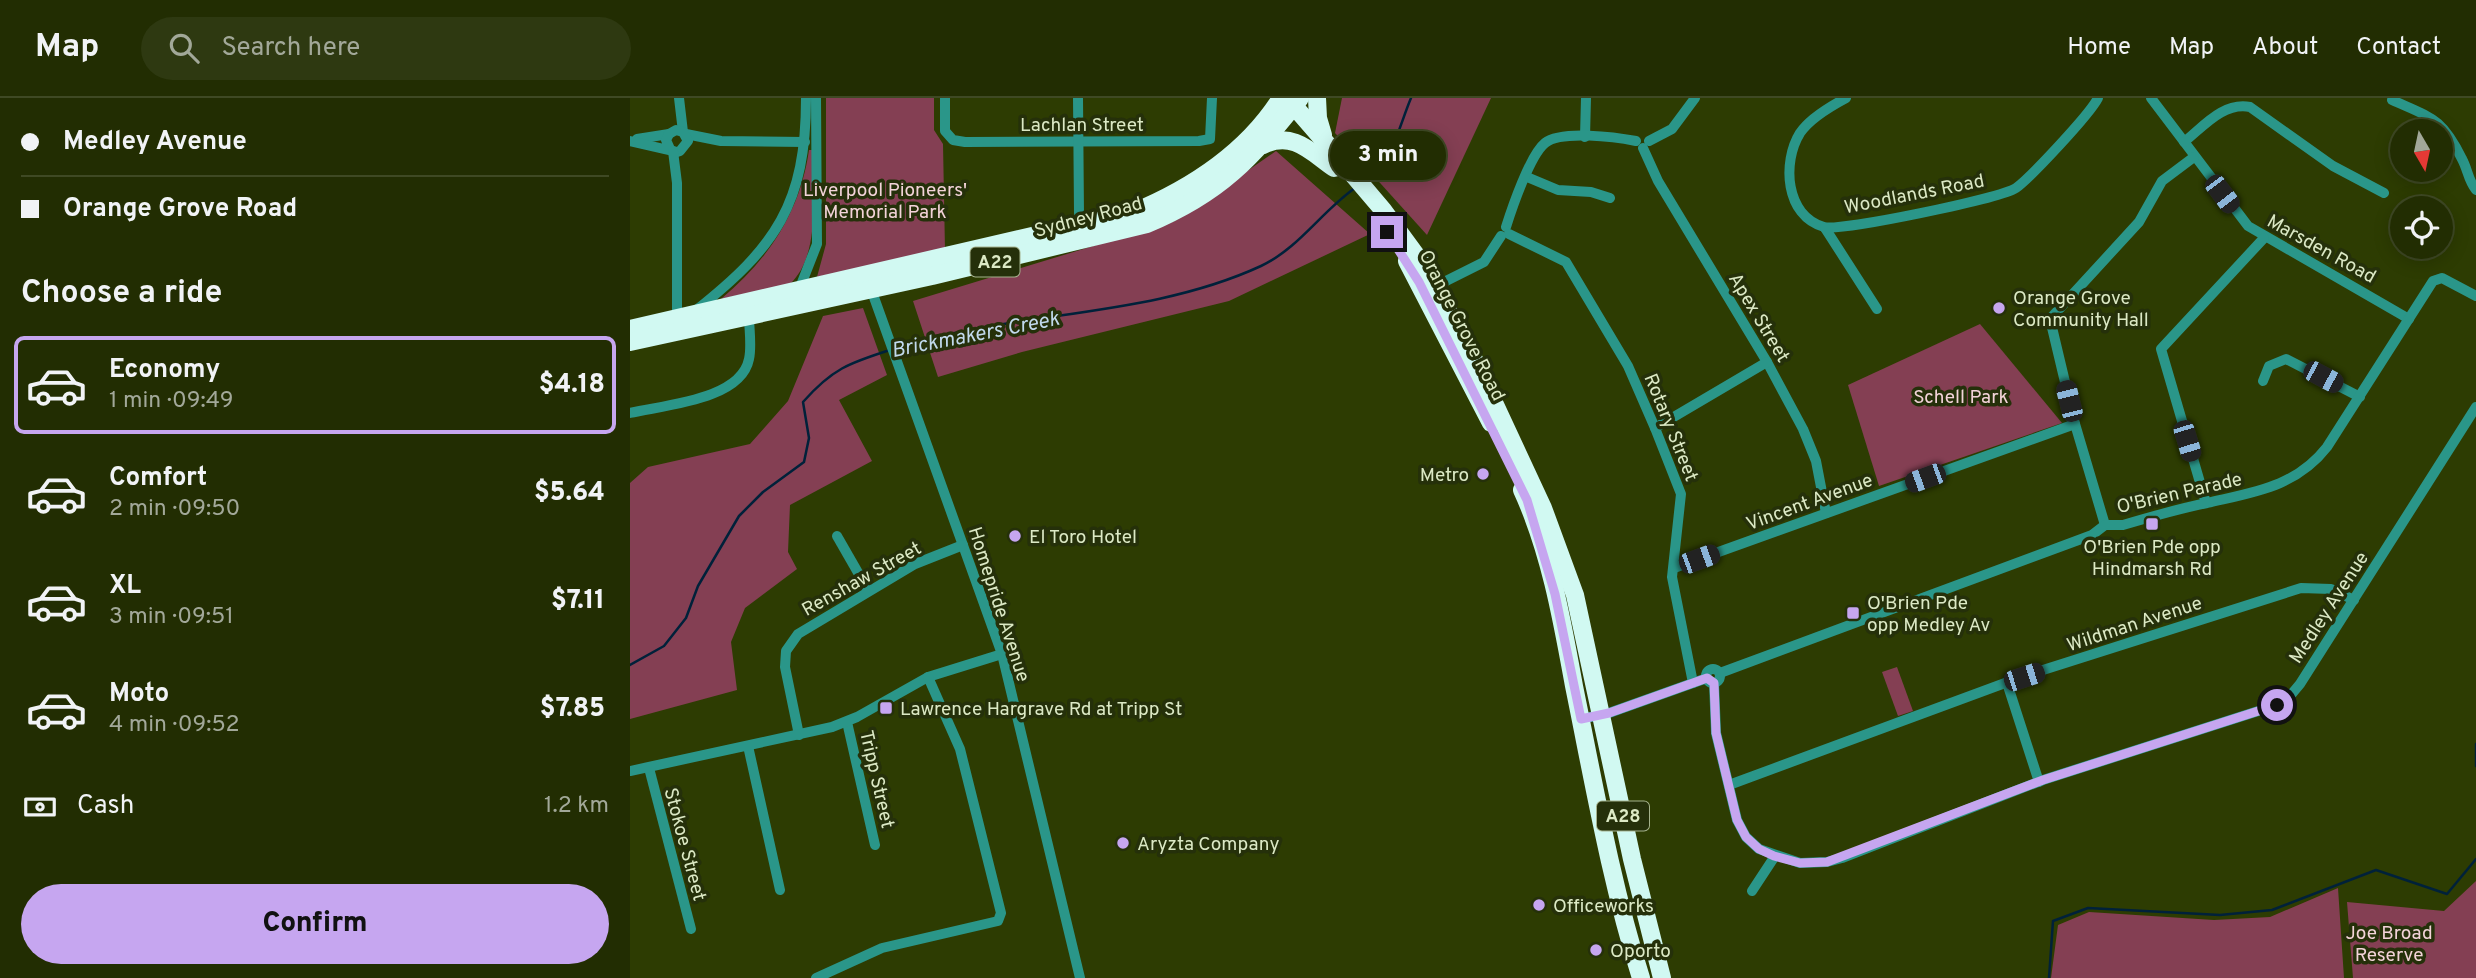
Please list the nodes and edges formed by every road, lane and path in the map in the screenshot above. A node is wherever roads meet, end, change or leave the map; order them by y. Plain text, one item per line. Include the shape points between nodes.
1 (678, 98) edge
2 (806, 98) edge
3 (816, 98) edge
4 (944, 98) edge
5 (1078, 98) edge
6 (1212, 98) edge
7 (1317, 98) edge
8 (1586, 98) edge
9 (1695, 98) edge
10 (1846, 98) edge
11 (2098, 98) edge
12 (2151, 98) edge
13 (2392, 100) dead end
14 (1288, 104) edge
15 (677, 133) junction
16 (1585, 137) junction
17 (630, 141) edge
18 (721, 141) junction
19 (1078, 141) junction
20 (804, 142) junction
21 (2184, 142) junction
22 (1643, 143) junction
23 (1327, 144) junction
24 (1263, 146) junction
25 (678, 149) junction
26 (2194, 157) junction
27 (1334, 168) junction
28 (1527, 177) junction
29 (1351, 179) junction
30 (2476, 190) edge
31 (2384, 192) dead end
32 (1364, 195) junction
33 (1610, 198) dead end
34 (1079, 212) dead end
35 (1825, 228) junction
36 (1506, 233) junction
37 (2264, 237) junction
38 (869, 283) junction
39 (1436, 286) junction
40 (798, 291) junction
41 (2476, 296) edge
42 (1877, 309) dead end
43 (771, 311) junction
44 (749, 315) junction
45 (683, 317) junction
46 (2409, 318) junction
47 (630, 329) edge
48 (630, 342) edge
49 (1767, 362) junction
50 (2263, 381) dead end
51 (2360, 397) junction
52 (2476, 407) edge
53 (630, 413) edge
54 (2075, 424) junction
55 (1655, 428) junction
56 (2206, 503) junction
57 (1826, 513) junction
58 (2105, 525) junction
59 (837, 536) dead end
60 (963, 545) junction
61 (1674, 568) junction
62 (868, 590) junction
63 (2354, 600) junction
64 (1002, 654) junction
65 (928, 677) junction
66 (1713, 678) junction
67 (1693, 683) junction
68 (2007, 683) junction
69 (1602, 715) junction
70 (1581, 719) junction
71 (847, 722) junction
72 (799, 735) junction
73 (748, 746) junction
74 (649, 768) junction
75 (630, 771) edge
76 (2039, 782) junction
77 (1729, 785) junction
78 (875, 845) dead end
79 (1774, 856) junction
80 (780, 890) dead end
81 (1752, 891) dead end
82 (691, 929) dead end
83 (816, 978) edge
84 (1080, 978) edge
85 (1641, 978) edge
86 (1662, 978) edge

1 - 15 street
2 - 20 street
3 - 40 street via 817,244
4 - 19 street, Lachlan Street via 945,131 953,140
5 - 19 street
6 - 19 street, Lachlan Street via 1210,139
7 - 23 highway, A28
8 - 16 street
9 - 22 street via 1672,130
10 - 35 street, Woodlands Road via 1800,134 1787,177 1793,199 1809,219
11 - 35 street, Woodlands Road via 2015,188 1878,221
12 - 21 street, Marsden Road
13 - 30 street via 2441,122
14 - 23 highway, Orange Grove Road
14 - 24 highway, Sydney Road / A22
14 - 27 highway, Orange Grove Road / A28
14 - 38 highway, Sydney Road / A22 via 1226,159 1150,206
15 - 17 street
15 - 18 street
15 - 25 street
15 - 25 street via 666,140
16 - 22 street
16 - 28 street via 1546,142
17 - 25 street
18 - 20 street
18 - 25 street
19 - 34 street
20 - 45 street via 793,195 767,244 734,280
21 - 26 street, Marsden Road
21 - 31 street via 2224,110 2250,107 2333,166
22 - 49 street, Apex Street via 1658,181
23 - 29 highway, Orange Grove Road / A28
24 - 27 highway via 1276,139 1289,140
24 - 38 highway, Sydney Road / A22 via 1201,198 1147,224
25 - 45 street
26 - 37 street, Marsden Road via 2243,221
26 - 54 street via 2162,181 2140,222 2050,319
27 - 29 highway, Orange Grove Road / A28
28 - 33 street via 1558,190
28 - 36 street
29 - 32 highway, Orange Grove Road / A28
32 - 39 highway, Orange Grove Road / A28 via 1407,241
32 - 70 highway, Orange Grove Road / A28 via 1419,282 1527,500 1555,594
35 - 42 street
36 - 39 street via 1484,262
36 - 55 street, Rotary Street via 1566,262 1628,366
37 - 46 street, Marsden Road
37 - 56 street via 2161,349
38 - 40 highway, Sydney Road / A22
38 - 43 highway, Sydney Road / A22
38 - 60 street, Homepride Avenue
39 - 69 highway, Orange Grove Road / A28 via 1559,545
40 - 43 street
40 - 45 highway, A22
41 - 46 street, O'Brien Parade via 2442,278 2433,281
43 - 44 highway, A22
44 - 48 highway, A22
44 - 53 street via 749,360 733,384 719,393
45 - 47 highway, A22
46 - 51 street, O'Brien Parade
49 - 55 street
49 - 57 street, Apex Street via 1816,461
50 - 51 street via 2269,366 2286,359
51 - 56 street, O'Brien Parade via 2328,447 2299,474 2273,487
52 - 63 street, Medley Avenue
54 - 57 street, Vincent Avenue
54 - 58 street
55 - 61 street, Rotary Street via 1681,494
56 - 58 street, O'Brien Parade via 2123,525
57 - 61 street, Vincent Avenue
58 - 66 street, O'Brien Parade via 2092,535
59 - 62 street
60 - 62 street, Renshaw Street
60 - 64 street, Homepride Avenue
61 - 67 street, Rotary Street
62 - 72 street, Renshaw Street via 798,634 786,651
63 - 68 street, Wildman Avenue via 2332,589 2301,588
63 - 76 street, Medley Avenue via 2300,684 2277,705
64 - 65 street
64 - 84 street, Homepride Avenue
65 - 71 street
65 - 83 street via 960,749 1001,913 998,921 882,948
66 - 67 street, O'Brien Parade
66 - 77 street, Medley Avenue via 1716,733
67 - 69 street, O'Brien Parade
68 - 76 street
68 - 77 street, Wildman Avenue
69 - 70 street, O'Brien Parade
69 - 86 highway, Orange Grove Road / A28
70 - 85 highway, Orange Grove Road / A28 via 1611,867
71 - 72 street
71 - 78 street, Tripp Street
72 - 73 street
73 - 74 street
73 - 80 street
74 - 75 street
74 - 82 street, Stokoe Street
76 - 79 street, Medley Avenue via 1827,862 1800,863
77 - 79 street, Medley Avenue via 1746,837
79 - 81 street

